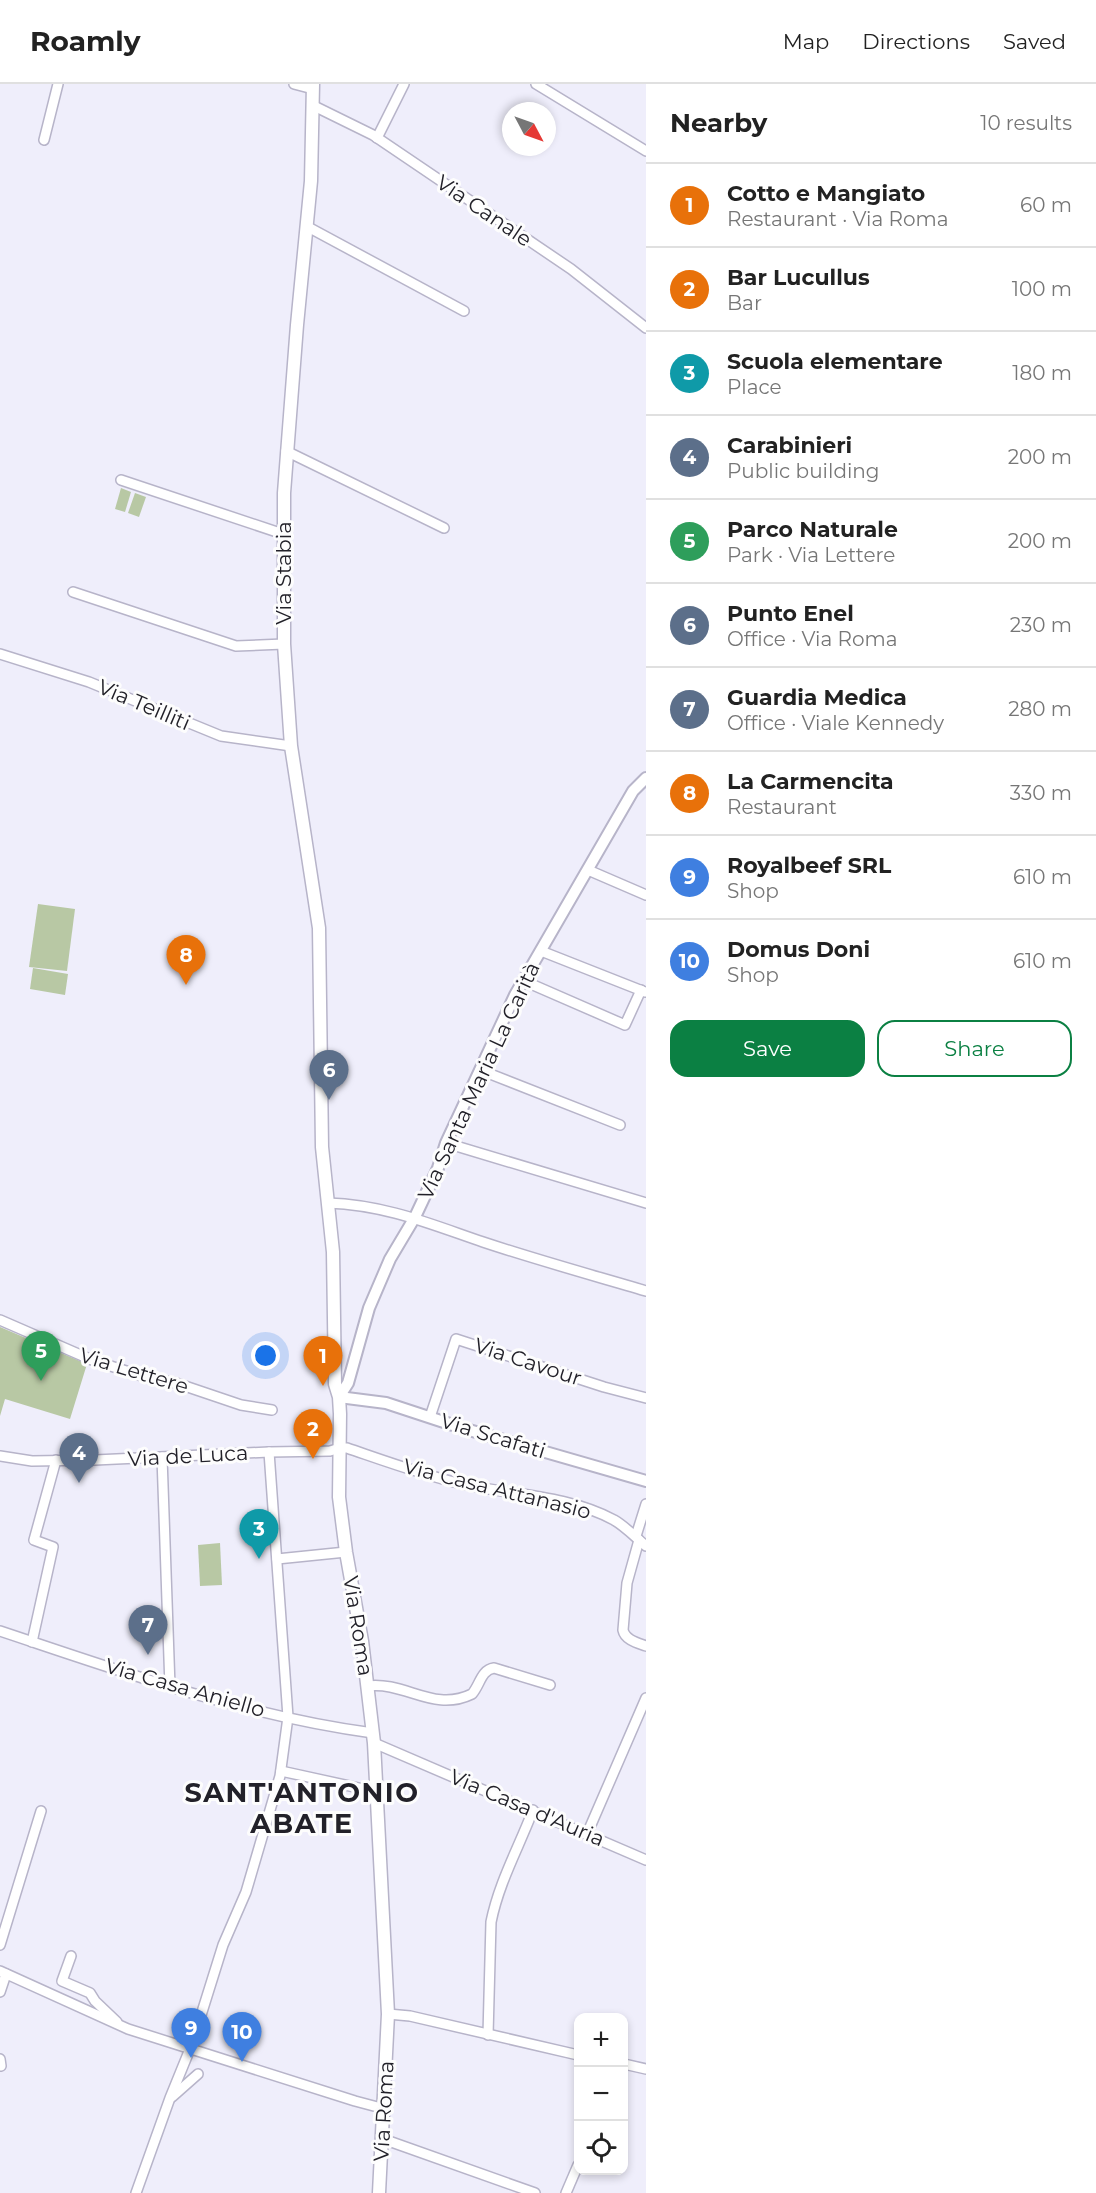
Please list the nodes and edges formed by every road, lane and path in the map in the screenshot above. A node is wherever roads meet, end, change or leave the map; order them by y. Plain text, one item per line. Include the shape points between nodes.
1 (58, 84) edge
2 (294, 84) edge
3 (404, 84) edge
4 (541, 85) edge
5 (313, 87) edge
6 (314, 106) junction
7 (377, 138) junction
8 (44, 140) dead end
9 (646, 151) edge
10 (308, 227) junction
11 (464, 311) dead end
12 (646, 328) edge
13 (286, 451) junction
14 (121, 480) dead end
15 (444, 528) dead end
16 (283, 534) junction
17 (73, 592) dead end
18 (284, 644) junction
19 (0, 654) edge
20 (291, 746) junction
21 (646, 778) edge
22 (588, 870) junction
23 (646, 895) edge
24 (541, 951) junction
25 (524, 981) junction
26 (643, 991) edge
27 (320, 1061) joint
28 (480, 1070) junction
29 (620, 1125) dead end
30 (446, 1143) junction
31 (328, 1203) junction
32 (646, 1203) edge
33 (415, 1217) junction
34 (646, 1292) edge
35 (0, 1320) edge
36 (339, 1397) junction
37 (646, 1398) edge
38 (272, 1410) dead end
39 (430, 1417) junction
40 (340, 1448) junction
41 (269, 1452) junction
42 (0, 1456) edge
43 (162, 1458) junction
44 (56, 1460) junction
45 (646, 1481) edge
46 (646, 1504) edge
47 (640, 1541) edge
48 (346, 1552) junction
49 (277, 1559) junction
50 (0, 1631) edge
51 (32, 1642) junction
52 (646, 1646) edge
53 (550, 1685) dead end
54 (368, 1686) junction
55 (170, 1688) junction
56 (646, 1698) edge
57 (288, 1717) junction
58 (374, 1738) junction
59 (280, 1771) junction
60 (377, 1792) junction
61 (533, 1810) junction
62 (41, 1811) dead end
63 (587, 1834) junction
64 (646, 1860) edge
65 (0, 1945) edge
66 (71, 1956) dead end
67 (3, 1972) edge
68 (0, 1992) edge
69 (388, 2014) junction
70 (118, 2024) junction
71 (488, 2035) junction
72 (189, 2048) junction
73 (574, 2054) edge
74 (628, 2065) edge
75 (646, 2069) edge
76 (198, 2074) dead end
77 (170, 2098) junction
78 (385, 2109) junction
79 (383, 2139) junction
80 (574, 2175) edge
81 (136, 2193) edge
82 (379, 2193) edge
83 (535, 2193) edge
84 (566, 2193) edge

1 - 8 street
2 - 5 street
3 - 7 street
4 - 9 street
5 - 6 main road, Via Stabia
6 - 7 street, Via Canale
6 - 10 main road, Via Stabia
7 - 12 street, Via Canale via 571,269
10 - 11 street
10 - 13 main road, Via Stabia
13 - 15 street
13 - 16 main road, Via Stabia
14 - 16 street
16 - 18 main road, Via Stabia
17 - 18 street via 236,646
18 - 20 main road, Via Stabia
19 - 20 street, Via Teilliti via 89,682 221,736
20 - 27 main road, Via Stabia via 319,927
21 - 22 street, Via Santa Maria La Carità via 633,791
22 - 23 street
22 - 24 street, Via Santa Maria La Carità
24 - 25 street, Via Santa Maria La Carità
24 - 26 street
25 - 26 street via 625,1025
25 - 28 street, Via Santa Maria La Carità
27 - 31 main road, Via Roma
28 - 29 street
28 - 30 street, Via Santa Maria La Carità
30 - 32 street
30 - 33 street, Via Santa Maria La Carità
31 - 33 street
31 - 36 main road, Via Roma via 333,1252 335,1384
33 - 34 street
33 - 36 street, Via Santa Maria La Carità via 390,1259 369,1308 348,1383
35 - 38 street, Via Lettere via 92,1360
36 - 39 street, Via Scafati via 386,1403
36 - 40 main road, Via Roma
37 - 39 street, Via Cavour via 456,1339
39 - 45 street, Via Scafati
40 - 41 street, Via de Luca
40 - 47 street, Via Casa Attanasio via 463,1484 561,1502 610,1518
40 - 48 main road, Via Roma via 339,1497
41 - 43 street, Via de Luca
41 - 49 street
42 - 44 street, Via de Luca
43 - 44 street, Via de Luca
43 - 55 street
44 - 51 street via 34,1540 53,1547
46 - 47 street
47 - 52 street via 627,1583 623,1630 628,1638
48 - 49 street
48 - 54 main road, Via Roma
49 - 57 street
50 - 51 street, Via Casa Aniello
51 - 55 street, Via Casa Aniello
53 - 54 street via 494,1668 483,1676 472,1694 450,1700 432,1699 382,1684
54 - 58 main road, Via Roma
55 - 57 street, Via Casa Aniello
56 - 63 street
57 - 58 street, Via Casa Aniello
57 - 59 street
58 - 60 main road, Via Roma
58 - 61 street, Via Casa d'Auria
59 - 60 street
59 - 72 street via 246,1892 223,1945
60 - 69 main road, Via Roma
61 - 63 street, Via Casa d'Auria
61 - 71 street via 494,1907
62 - 65 street
63 - 64 street, Via Casa d'Auria
66 - 70 street via 62,1981 90,1993
67 - 68 street
67 - 70 street
69 - 71 street
69 - 78 main road, Via Roma
70 - 72 street
71 - 73 street
72 - 77 street
72 - 78 street
74 - 75 street
76 - 77 street
77 - 81 street
78 - 79 main road, Via Roma
79 - 82 main road, Via Roma
79 - 83 street
80 - 84 street

